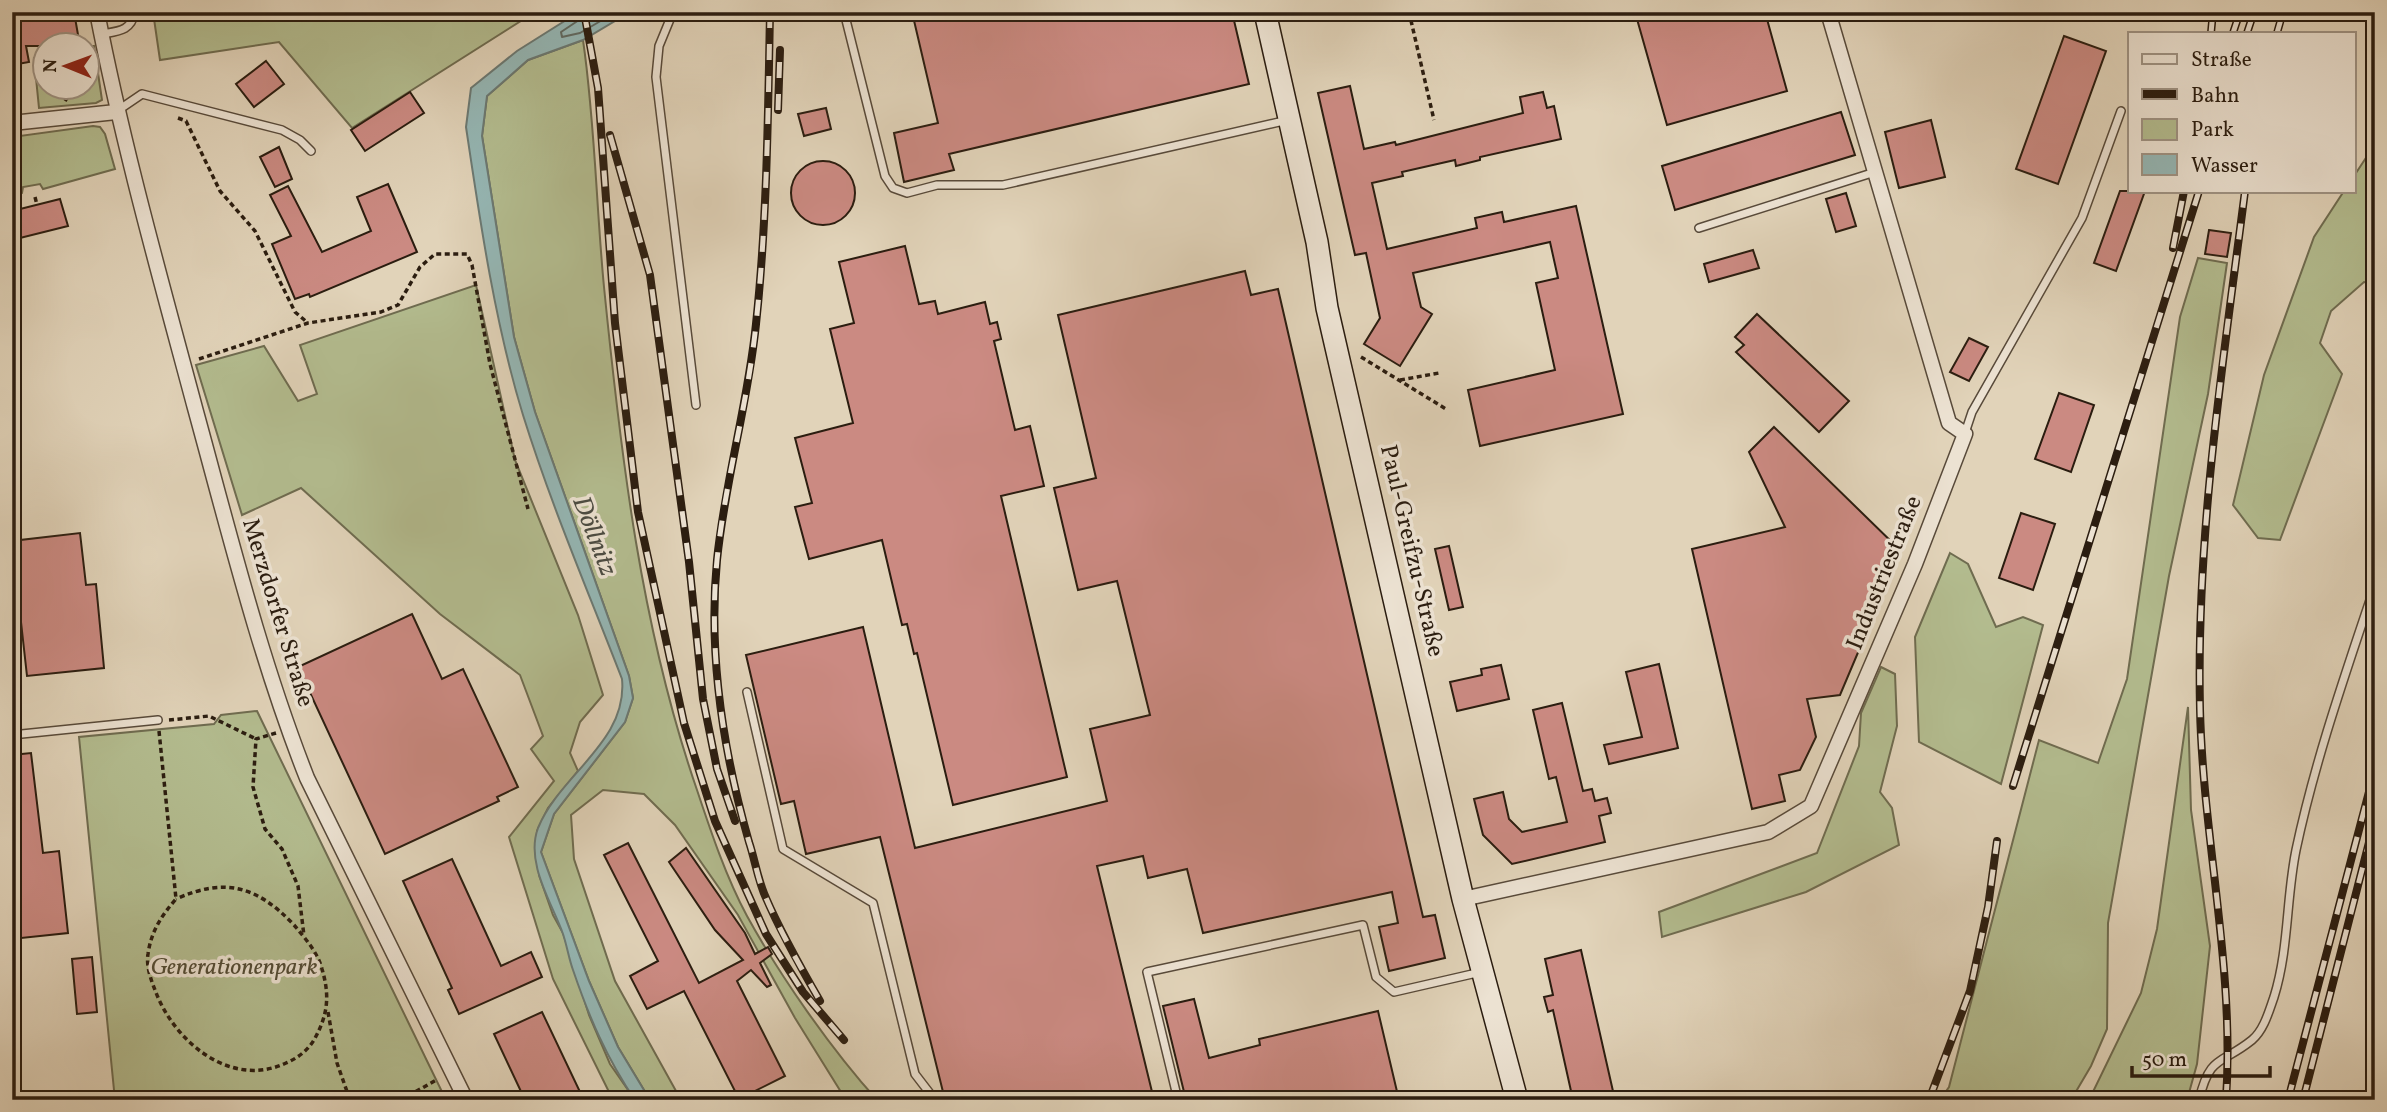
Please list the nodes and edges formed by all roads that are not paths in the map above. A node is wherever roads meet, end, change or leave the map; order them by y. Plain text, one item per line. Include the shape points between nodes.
1 (97, 12) edge
2 (135, 12) edge
3 (673, 12) edge
4 (844, 12) edge
5 (1265, 12) edge
6 (1828, 12) edge
7 (102, 32) edge
8 (102, 34) joint
9 (2121, 111) dead end
10 (116, 112) junction
11 (1289, 120) junction
12 (12, 123) edge
13 (311, 152) dead end
14 (1875, 172) junction
15 (1699, 228) dead end
16 (696, 405) dead end
17 (1965, 434) junction
18 (2375, 585) edge
19 (747, 692) dead end
20 (158, 720) road end
21 (12, 735) edge
22 (1463, 899) junction
23 (1482, 971) junction
24 (466, 1100) edge
25 (935, 1100) edge
26 (1178, 1100) edge
27 (1517, 1100) edge
28 (2199, 1100) edge

1 - 7 street, Merzdorfer Straße
2 - 8 lane via 126,29
3 - 16 lane via 659,46 656,77
4 - 11 lane via 885,176 893,188 906,193 937,185 1003,185
5 - 11 main road, Paul-Greifzu-Straße
6 - 14 street
8 - 10 street, Merzdorfer Straße
9 - 17 lane via 2082,218 1972,412
10 - 12 street
10 - 13 lane via 142,94 282,130
10 - 24 street, Merzdorfer Straße via 228,530 288,729 307,778
11 - 22 main road, Paul-Greifzu-Straße via 1327,308
14 - 15 lane
14 - 17 street via 1950,423
17 - 22 street, Industriestraße via 1915,564 1811,806 1768,832
18 - 28 lane via 2307,797 2274,997 2254,1039 2213,1064
19 - 25 lane via 783,849 873,903 915,1073
20 - 21 lane
22 - 23 main road, Paul-Greifzu-Straße
23 - 26 lane via 1394,992 1376,977 1363,925 1147,972
23 - 27 main road, Paul-Greifzu-Straße

